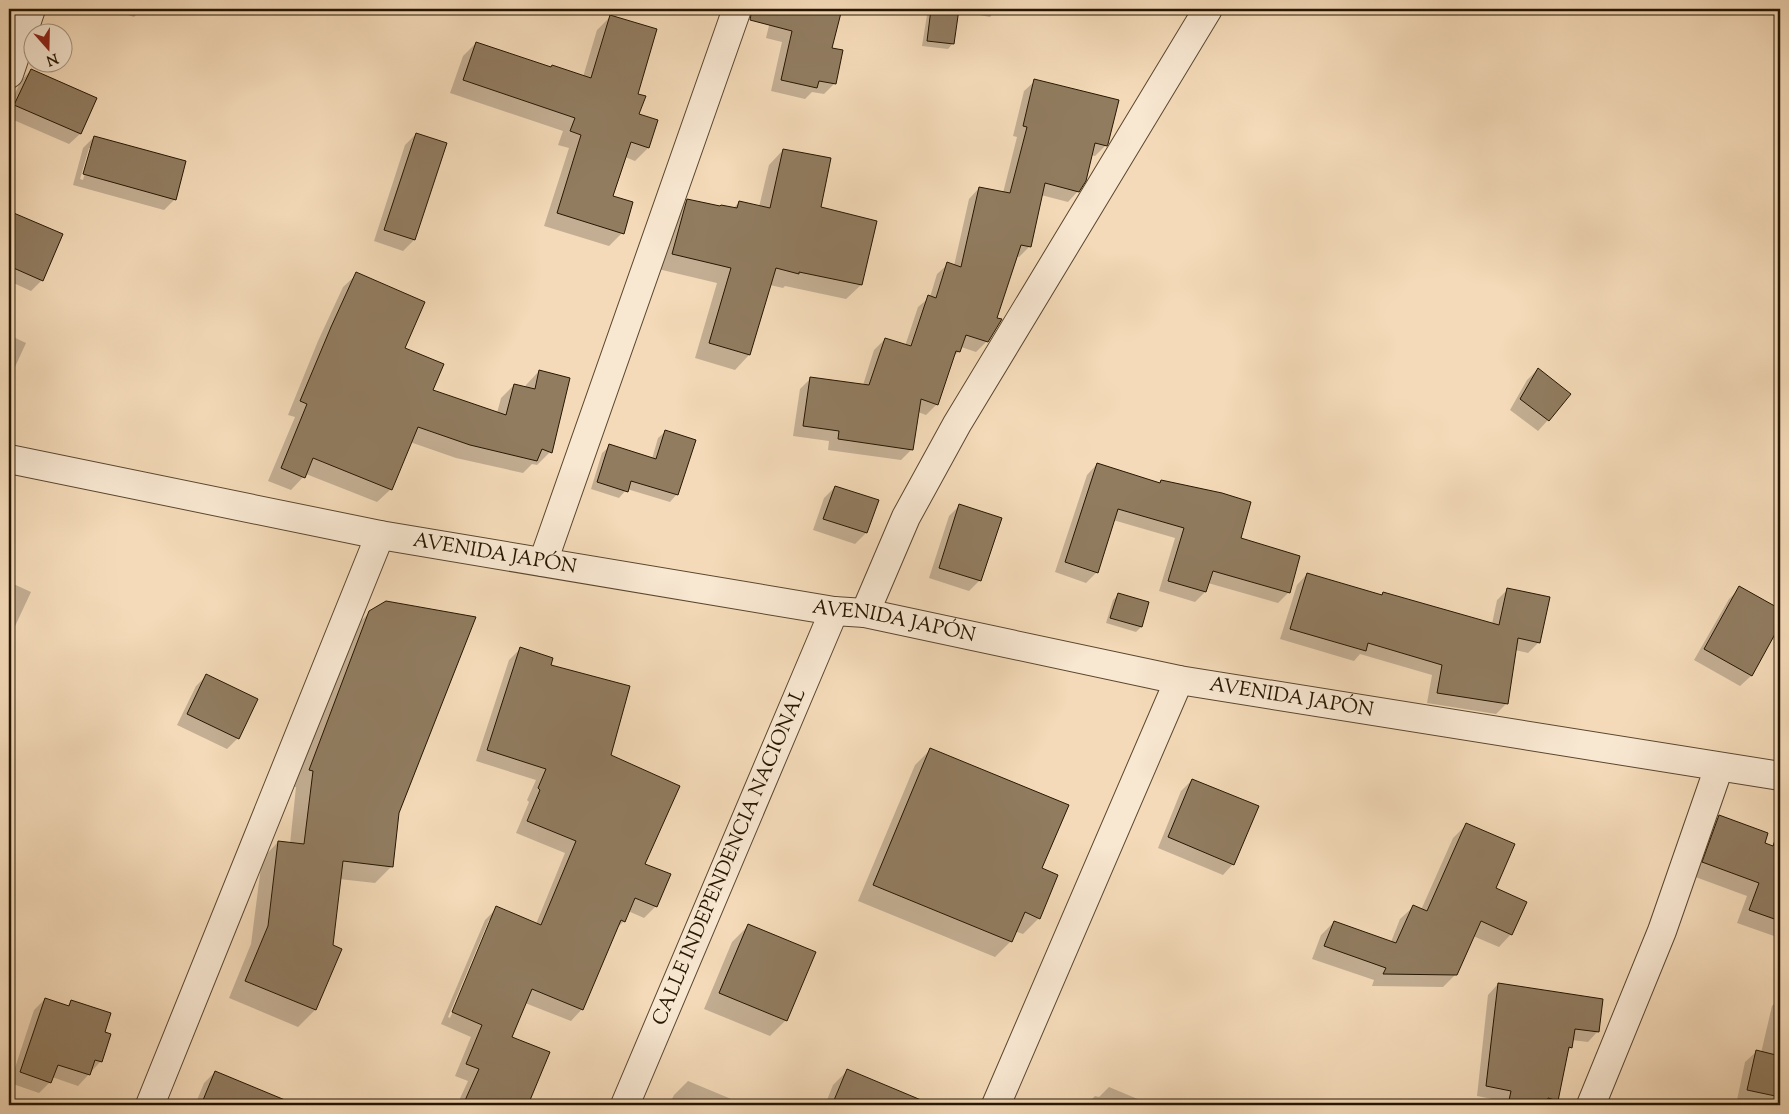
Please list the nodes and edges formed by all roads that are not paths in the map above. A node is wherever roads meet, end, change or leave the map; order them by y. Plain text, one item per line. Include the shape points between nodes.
1 (31, 9) edge
2 (737, 9) edge
3 (1208, 9) edge
4 (9, 74) edge
5 (9, 459) edge
6 (380, 535) junction
7 (543, 562) junction
8 (834, 610) junction
9 (864, 613) junction
10 (1179, 680) junction
11 (1719, 767) junction
12 (1780, 776) edge
13 (150, 1105) edge
14 (625, 1105) edge
15 (996, 1105) edge
16 (1591, 1105) edge

1 - 4 street
2 - 7 street
3 - 9 street via 957,424 906,517
5 - 6 street, AVENIDA JAPÓN
6 - 7 street, AVENIDA JAPÓN
6 - 13 street
7 - 8 street, AVENIDA JAPÓN
8 - 9 street, AVENIDA JAPÓN
8 - 14 street, CALLE INDEPENDENCIA NACIONAL
9 - 10 street, AVENIDA JAPÓN
10 - 11 street, AVENIDA JAPÓN
10 - 15 street
11 - 12 street, AVENIDA JAPÓN
11 - 16 street via 1662,931

